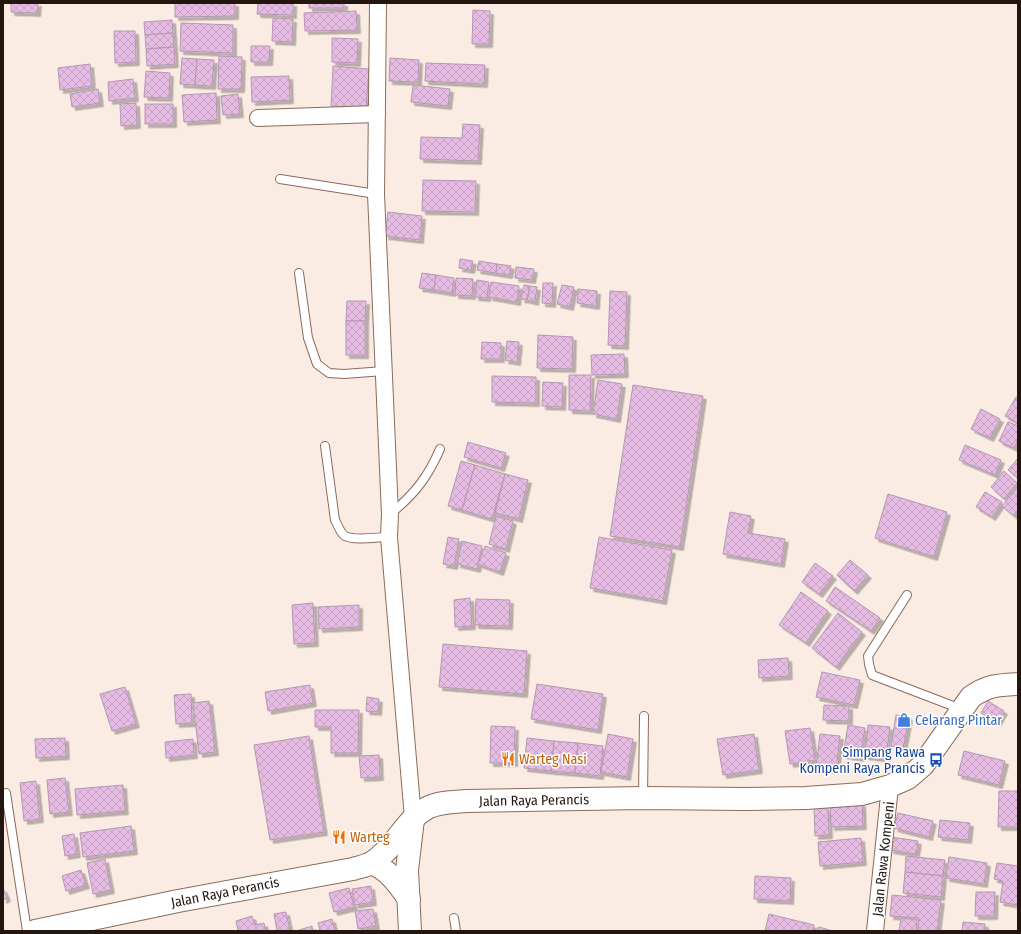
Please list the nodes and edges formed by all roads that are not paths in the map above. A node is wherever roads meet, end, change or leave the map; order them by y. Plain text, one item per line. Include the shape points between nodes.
1 (378, 3) edge
2 (377, 114) junction
3 (258, 118) dead end
4 (280, 179) dead end
5 (376, 194) junction
6 (299, 273) dead end
7 (384, 371) junction
8 (325, 446) dead end
9 (440, 449) dead end
10 (390, 514) junction
11 (389, 537) junction
12 (907, 595) dead end
13 (1018, 684) edge
14 (962, 709) junction
15 (644, 716) dead end
16 (890, 786) junction
17 (6, 793) dead end
18 (643, 798) junction
19 (413, 818) junction
20 (372, 863) junction
21 (409, 899) junction
22 (454, 918) dead end
23 (28, 931) edge
24 (35, 931) edge
25 (410, 931) edge
26 (456, 931) edge
27 (875, 931) edge

1 - 2 street
2 - 3 street
2 - 5 street
4 - 5 lane
5 - 7 street
6 - 7 lane via 308,338 317,364 329,373
7 - 10 street
8 - 11 lane via 334,514 339,529 345,536 353,538
9 - 10 lane via 434,464 416,491
10 - 11 street
11 - 19 street
12 - 14 lane via 868,656 872,675
13 - 14 street, Jalan Raya Perancis via 992,686 981,690 971,697
14 - 16 street, Jalan Raya Perancis via 923,765 908,778
15 - 18 lane
16 - 18 street, Jalan Raya Perancis via 862,794 806,798
16 - 27 street, Jalan Rawa Kompeni
17 - 23 lane
18 - 19 street, Jalan Raya Perancis via 443,803 427,807
19 - 20 street, Jalan Raya Perancis via 384,854
19 - 21 street via 407,870
20 - 21 street via 390,874
20 - 24 street, Jalan Raya Perancis via 353,869 178,901
21 - 25 street
22 - 26 lane

